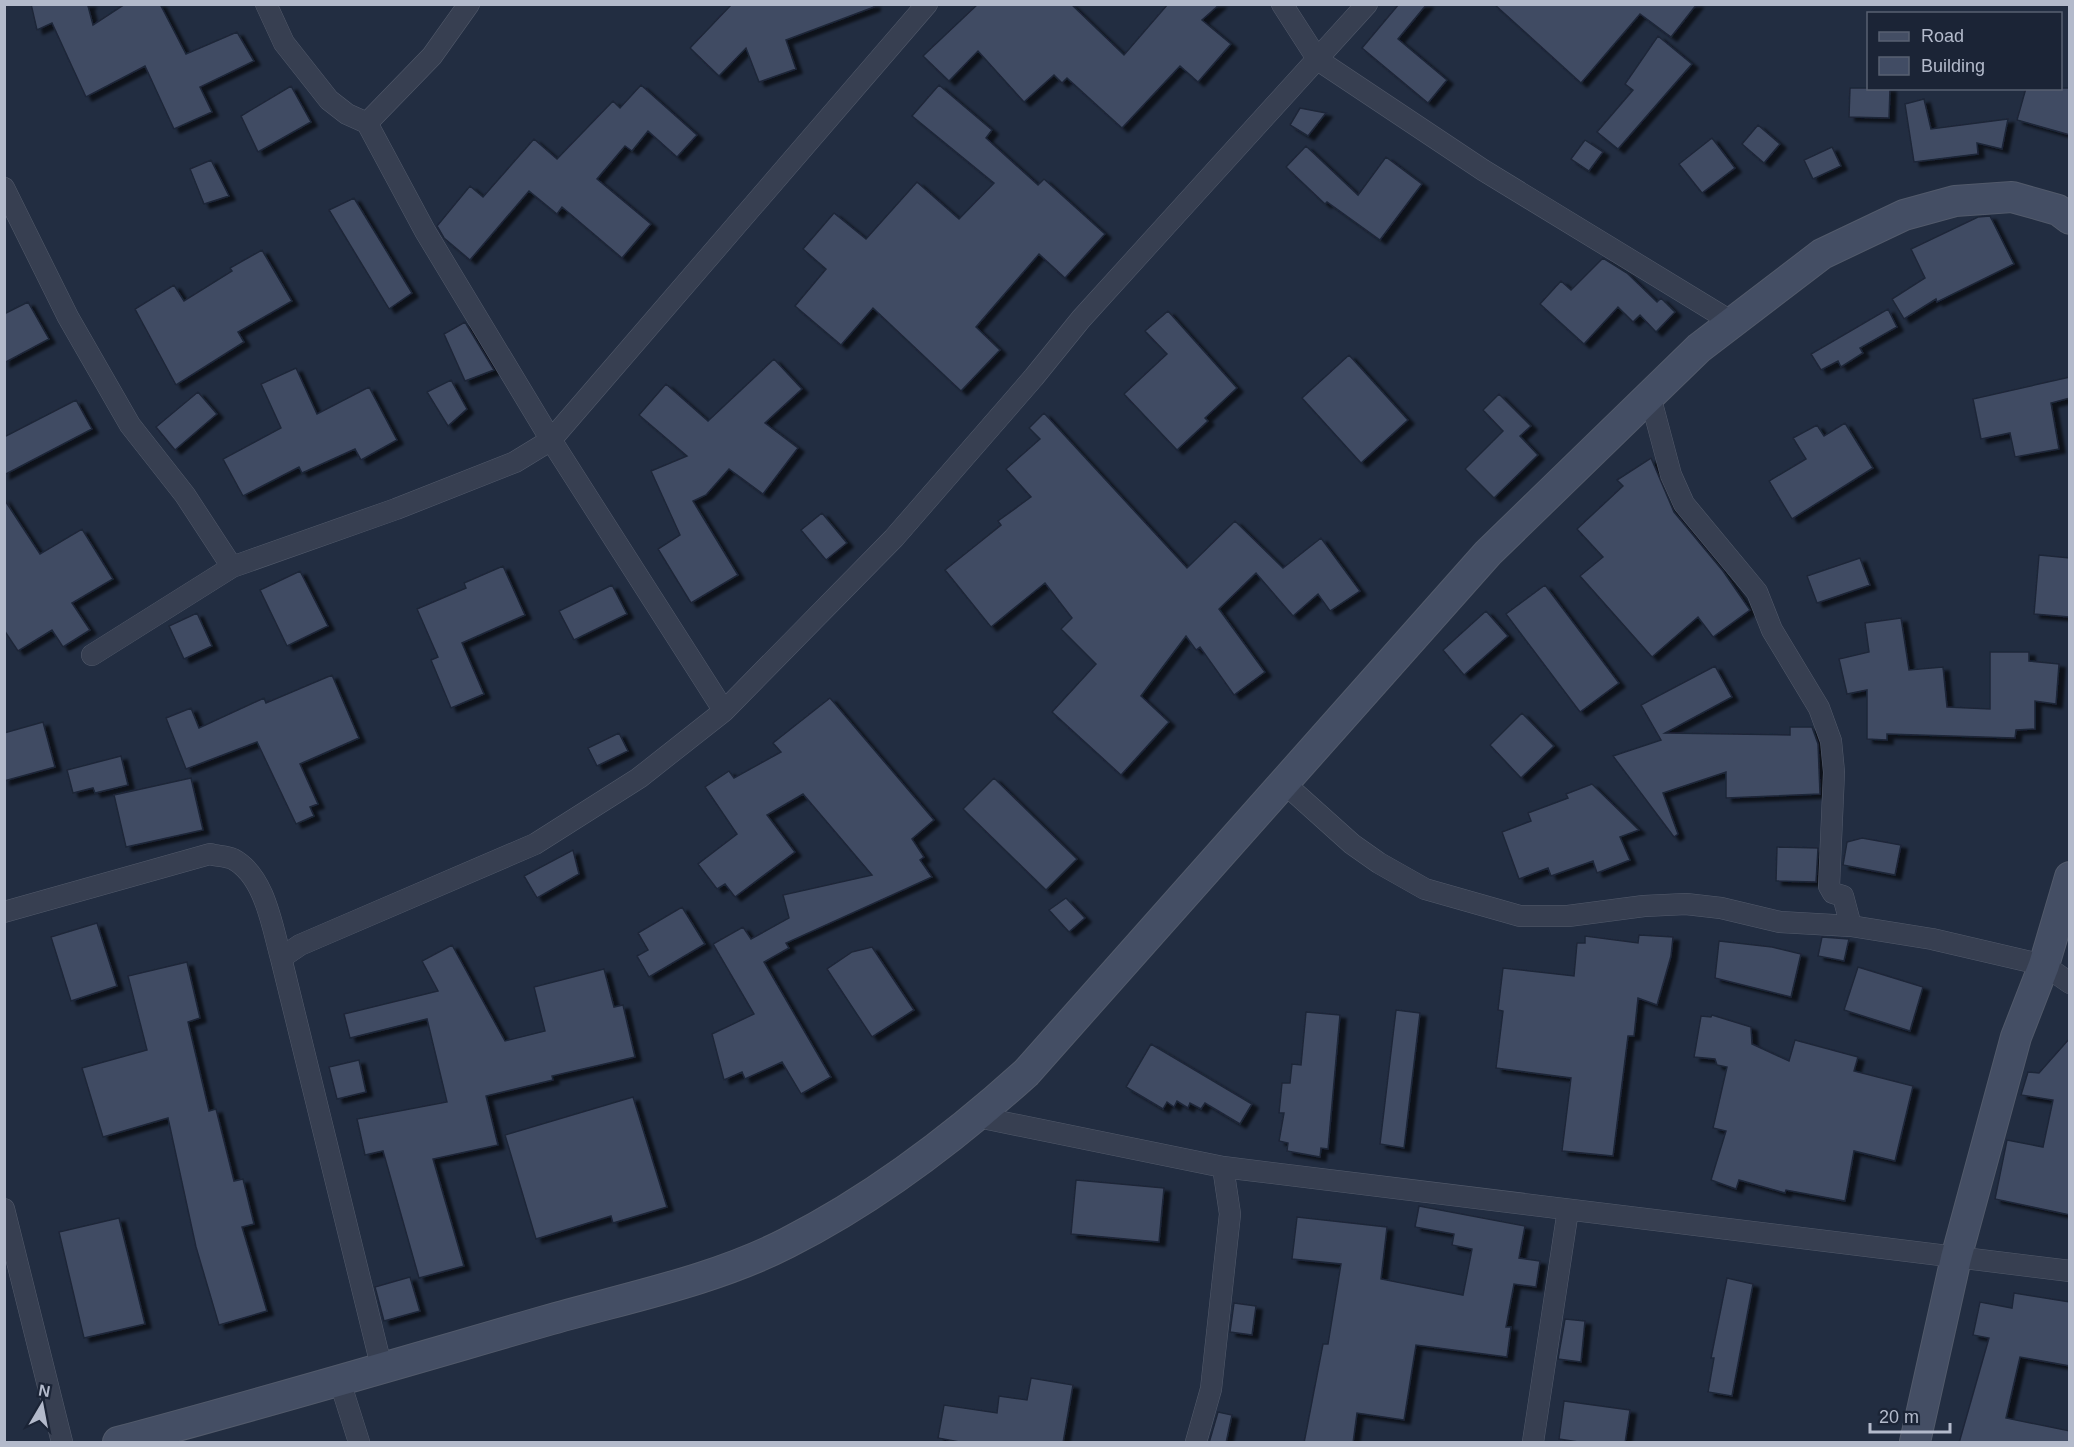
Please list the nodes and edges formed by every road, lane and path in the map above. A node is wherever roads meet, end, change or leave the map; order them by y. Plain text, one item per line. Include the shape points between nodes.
1 (266, 4) edge
2 (469, 4) edge
3 (927, 4) edge
4 (1282, 4) edge
5 (1367, 4) edge
6 (1318, 60) junction
7 (367, 123) junction
8 (4, 188) edge
9 (2070, 219) edge
10 (1732, 322) junction
11 (1650, 396) junction
12 (551, 440) junction
13 (232, 567) junction
14 (93, 656) dead end
15 (724, 711) junction
16 (1284, 783) junction
17 (2070, 877) edge
18 (4, 912) edge
19 (1851, 926) junction
20 (281, 958) junction
21 (2044, 966) junction
22 (2070, 983) edge
23 (978, 1117) junction
24 (1223, 1167) junction
25 (4, 1209) edge
26 (1568, 1210) junction
27 (1956, 1258) junction
28 (2070, 1271) edge
29 (382, 1369) junction
30 (340, 1382) junction
31 (62, 1443) edge
32 (118, 1443) edge
33 (359, 1443) edge
34 (1196, 1443) edge
35 (1533, 1443) edge
36 (1915, 1443) edge

1 - 7 street via 284,43 329,100
2 - 7 street via 432,56
3 - 12 street
4 - 6 street
5 - 6 street
6 - 10 street via 1483,170
6 - 15 street via 1081,319 894,538
7 - 12 street via 414,213
8 - 13 street via 68,317 130,425 184,495
9 - 10 street via 2058,210 2012,197 1955,201 1904,215 1822,254
10 - 11 street
11 - 16 street via 1488,554
11 - 19 street via 1671,475 1684,504 1757,592 1772,630 1819,708 1831,741 1834,772 1829,886 1833,893 1842,896
12 - 13 street via 515,462 407,505
12 - 15 street
13 - 14 street
15 - 20 street via 639,778 535,844 300,945
16 - 19 street via 1378,863 1425,889 1520,916 1568,916 1686,904 1780,922
16 - 23 street via 1026,1073
17 - 21 street
18 - 20 street via 210,854 232,859 247,872 262,896
19 - 21 street via 1932,939
20 - 29 street
21 - 22 street
21 - 27 street via 2016,1037
23 - 24 street
23 - 29 street via 844,1212 784,1244 690,1280
24 - 26 street
24 - 34 street via 1230,1214 1211,1389
25 - 31 street
26 - 27 street
26 - 35 street
27 - 28 street
27 - 36 street
29 - 30 street
30 - 32 street
30 - 33 street

